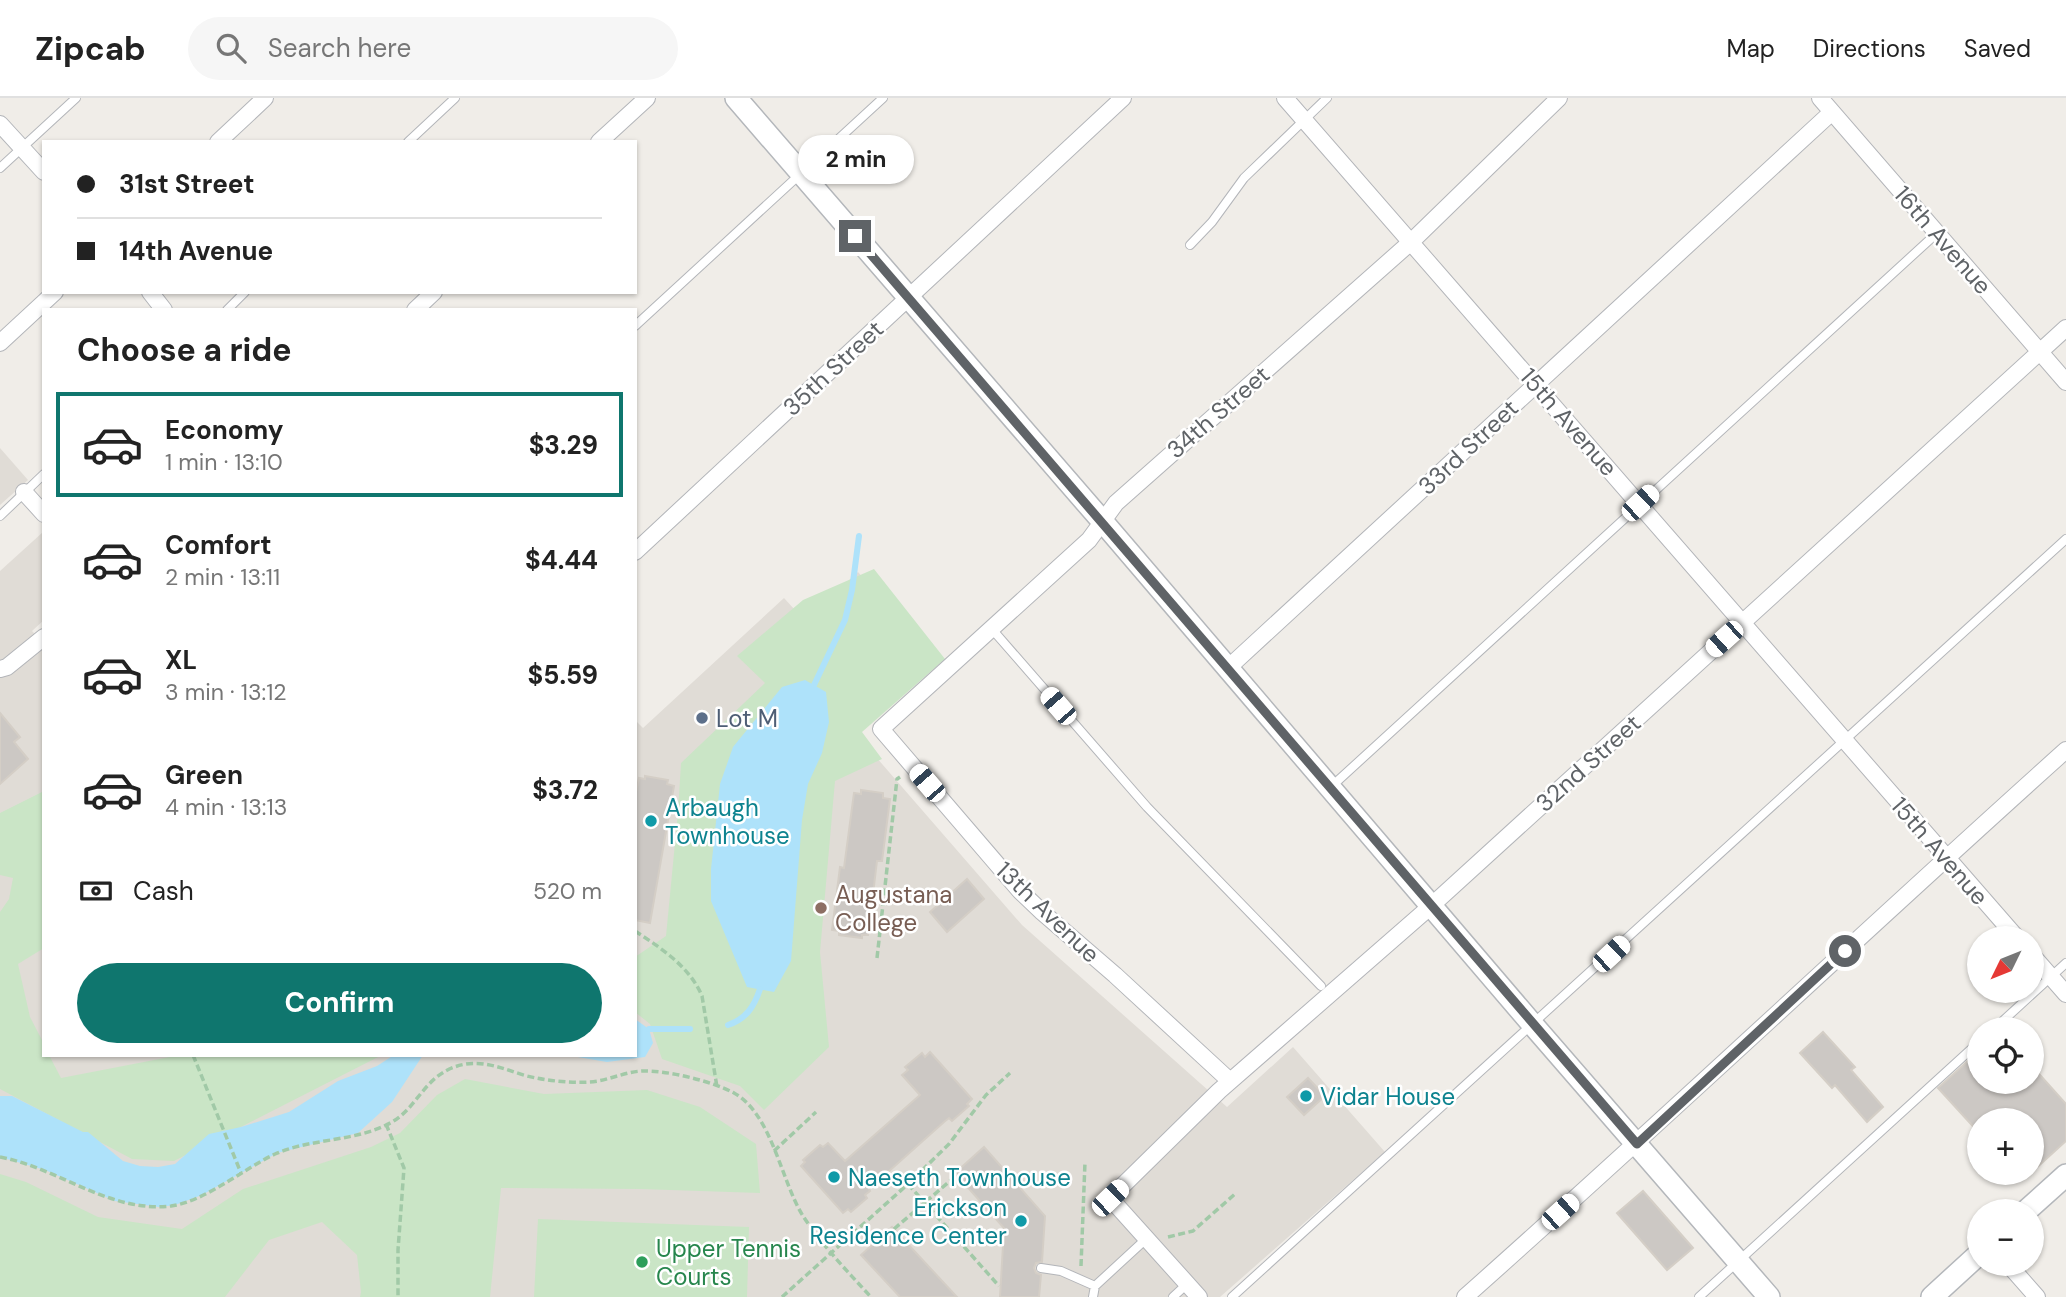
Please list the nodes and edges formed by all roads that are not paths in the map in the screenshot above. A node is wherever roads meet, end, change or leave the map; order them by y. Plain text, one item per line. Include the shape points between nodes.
1 (76, 98) edge
2 (265, 98) edge
3 (455, 98) edge
4 (647, 98) edge
5 (736, 98) edge
6 (883, 98) edge
7 (1123, 98) edge
8 (1285, 98) edge
9 (1327, 98) edge
10 (1559, 98) edge
11 (1820, 98) edge
12 (1832, 112) junction
13 (1304, 119) junction
14 (0, 124) edge
15 (220, 140) edge
16 (410, 140) edge
17 (601, 140) edge
18 (22, 149) junction
19 (0, 168) edge
20 (42, 170) edge
21 (801, 174) junction
22 (1937, 233) junction
23 (1412, 241) junction
24 (1190, 245) dead end
25 (53, 294) edge
26 (152, 294) edge
27 (244, 294) edge
28 (432, 294) edge
29 (908, 297) junction
30 (162, 308) edge
31 (229, 308) edge
32 (417, 308) edge
33 (637, 324) edge
34 (2066, 328) edge
35 (0, 343) edge
36 (2039, 352) junction
37 (2066, 382) edge
38 (1535, 384) junction
39 (42, 476) edge
40 (24, 492) junction
41 (1640, 503) junction
42 (42, 512) edge
43 (0, 516) edge
44 (1103, 522) junction
45 (2066, 539) edge
46 (637, 550) edge
47 (1743, 622) junction
48 (990, 628) junction
49 (42, 639) edge
50 (1228, 668) junction
51 (0, 669) edge
52 (881, 729) joint
53 (1845, 740) junction
54 (2066, 750) edge
55 (1330, 788) junction
56 (1946, 857) junction
57 (1432, 906) junction
58 (2006, 926) edge
59 (2066, 963) edge
60 (2044, 969) edge
61 (2051, 977) junction
62 (1321, 986) dead end
63 (2066, 995) edge
64 (2007, 1017) edge
65 (1533, 1025) junction
66 (1967, 1053) edge
67 (1230, 1081) junction
68 (1637, 1144) junction
69 (2066, 1175) edge
70 (2039, 1199) edge
71 (1147, 1240) junction
72 (1738, 1262) junction
73 (1967, 1265) edge
74 (1041, 1268) dead end
75 (2019, 1276) edge
76 (1187, 1284) junction
77 (1095, 1286) junction
78 (1093, 1297) edge
79 (1173, 1297) edge
80 (1199, 1297) edge
81 (1232, 1297) edge
82 (1465, 1297) edge
83 (1699, 1297) edge
84 (1769, 1297) edge
85 (1932, 1297) edge
86 (2037, 1297) edge

1 - 18 lane
2 - 15 street
3 - 16 lane
4 - 17 street
5 - 21 street
6 - 21 lane
7 - 29 street, 35th Street
8 - 13 street, 15th Avenue
9 - 13 lane
10 - 23 street, 34th Street
11 - 12 street, 16th Avenue
12 - 22 street, 16th Avenue
12 - 38 street, 33rd Street
13 - 23 street, 15th Avenue
13 - 24 lane via 1244,178
14 - 18 street
18 - 19 lane
18 - 20 street
21 - 29 street
21 - 33 lane
22 - 36 street, 16th Avenue
22 - 41 lane
23 - 38 street, 15th Avenue
23 - 44 street, 34th Street via 1116,503
25 - 35 street
26 - 30 street
27 - 31 lane
28 - 32 street
29 - 44 street
29 - 46 street, 35th Street
34 - 36 street, 32nd Street
36 - 37 street, 16th Avenue
36 - 47 street, 32nd Street
38 - 41 street, 15th Avenue
38 - 50 street, 33rd Street
39 - 40 lane
40 - 42 street
40 - 43 lane
41 - 47 street, 15th Avenue
41 - 55 lane
44 - 48 street, 34th Street via 1089,540
44 - 50 street
45 - 53 lane
47 - 53 street, 15th Avenue
47 - 57 street, 32nd Street
48 - 52 street, 34th Street
48 - 62 lane via 1147,807
49 - 51 street
50 - 55 street
52 - 67 street, 13th Avenue via 1027,898
53 - 56 street, 15th Avenue
53 - 65 lane
54 - 56 street
55 - 57 street
56 - 58 street, 15th Avenue
56 - 68 street
57 - 65 street
57 - 67 street, 32nd Street
59 - 61 lane
60 - 61 street
61 - 63 street
61 - 64 lane
65 - 68 street
65 - 81 lane
66 - 72 lane
67 - 71 street, 32nd Street via 1110,1198
68 - 72 street
68 - 82 street
69 - 70 street
71 - 76 street
71 - 77 lane
72 - 83 lane
72 - 84 street
73 - 85 street
74 - 77 lane
75 - 86 street
76 - 79 lane
76 - 80 street
77 - 78 lane

